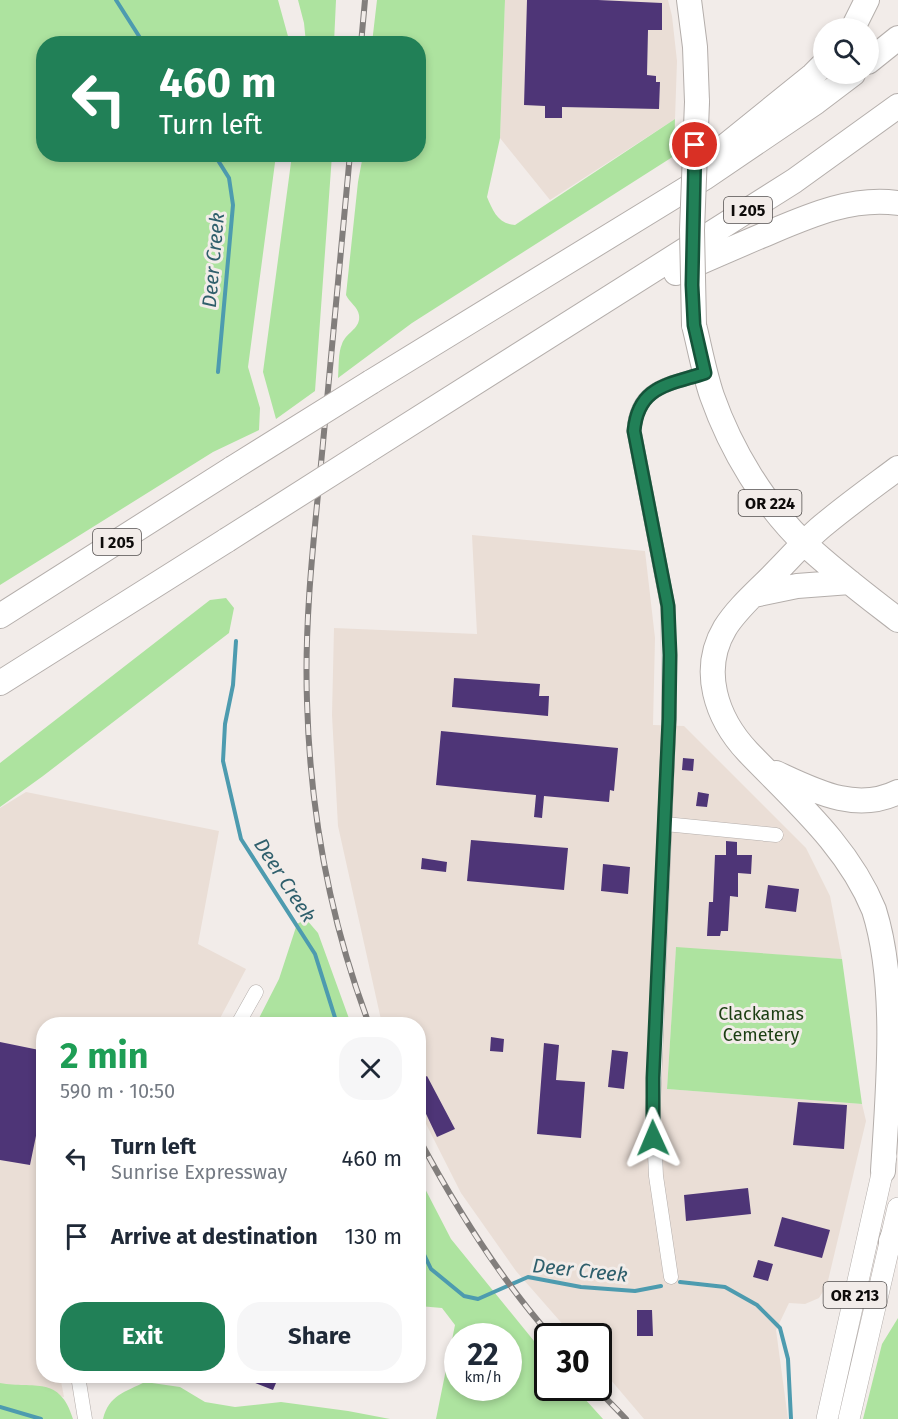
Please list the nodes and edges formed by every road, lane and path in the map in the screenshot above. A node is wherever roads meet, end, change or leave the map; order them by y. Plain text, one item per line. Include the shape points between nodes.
1 (688, 0) edge
2 (867, 0) edge
3 (858, 18) edge
4 (898, 38) edge
5 (879, 53) edge
6 (813, 73) edge
7 (840, 84) edge
8 (898, 106) edge
9 (898, 204) edge
10 (627, 224) junction
11 (594, 308) junction
12 (705, 373) junction
13 (898, 468) edge
14 (805, 544) junction
15 (850, 582) junction
16 (754, 595) junction
17 (0, 616) edge
18 (898, 620) edge
19 (0, 684) edge
20 (765, 768) junction
21 (898, 792) edge
22 (664, 824) junction
23 (776, 835) dead end
24 (256, 992) dead end
25 (242, 1017) edge
26 (898, 1100) edge
27 (883, 1172) junction
28 (898, 1208) edge
29 (894, 1233) edge
30 (671, 1277) dead end
31 (79, 1383) edge
32 (85, 1419) edge
33 (827, 1419) edge
34 (849, 1419) edge

1 - 12 highway, OR 224, bridge via 697,102 692,285 694,325
2 - 3 highway
4 - 5 highway
6 - 10 highway
7 - 10 highway, I 205 via 743,152
8 - 11 highway, I 205 via 794,181
9 - 11 highway via 863,202 833,208
10 - 17 highway, I 205, bridge
11 - 19 highway, I 205, bridge
12 - 14 highway, OR 224 via 719,415 746,468
12 - 22 street via 652,392 641,403 634,431 668,606 669,719
13 - 14 highway via 824,524
14 - 15 highway, OR 224
14 - 16 highway
15 - 16 highway via 794,586
15 - 18 highway, OR 224
16 - 20 highway via 720,637 713,661 713,685 729,728
20 - 21 highway via 845,800 876,800
20 - 27 highway via 844,855 860,880 880,927 892,1005
22 - 23 street
22 - 30 street via 653,1130
24 - 25 street
26 - 27 main road, OR 213
27 - 33 main road, OR 213
28 - 29 main road, OR 213
29 - 34 main road, OR 213
31 - 32 street

